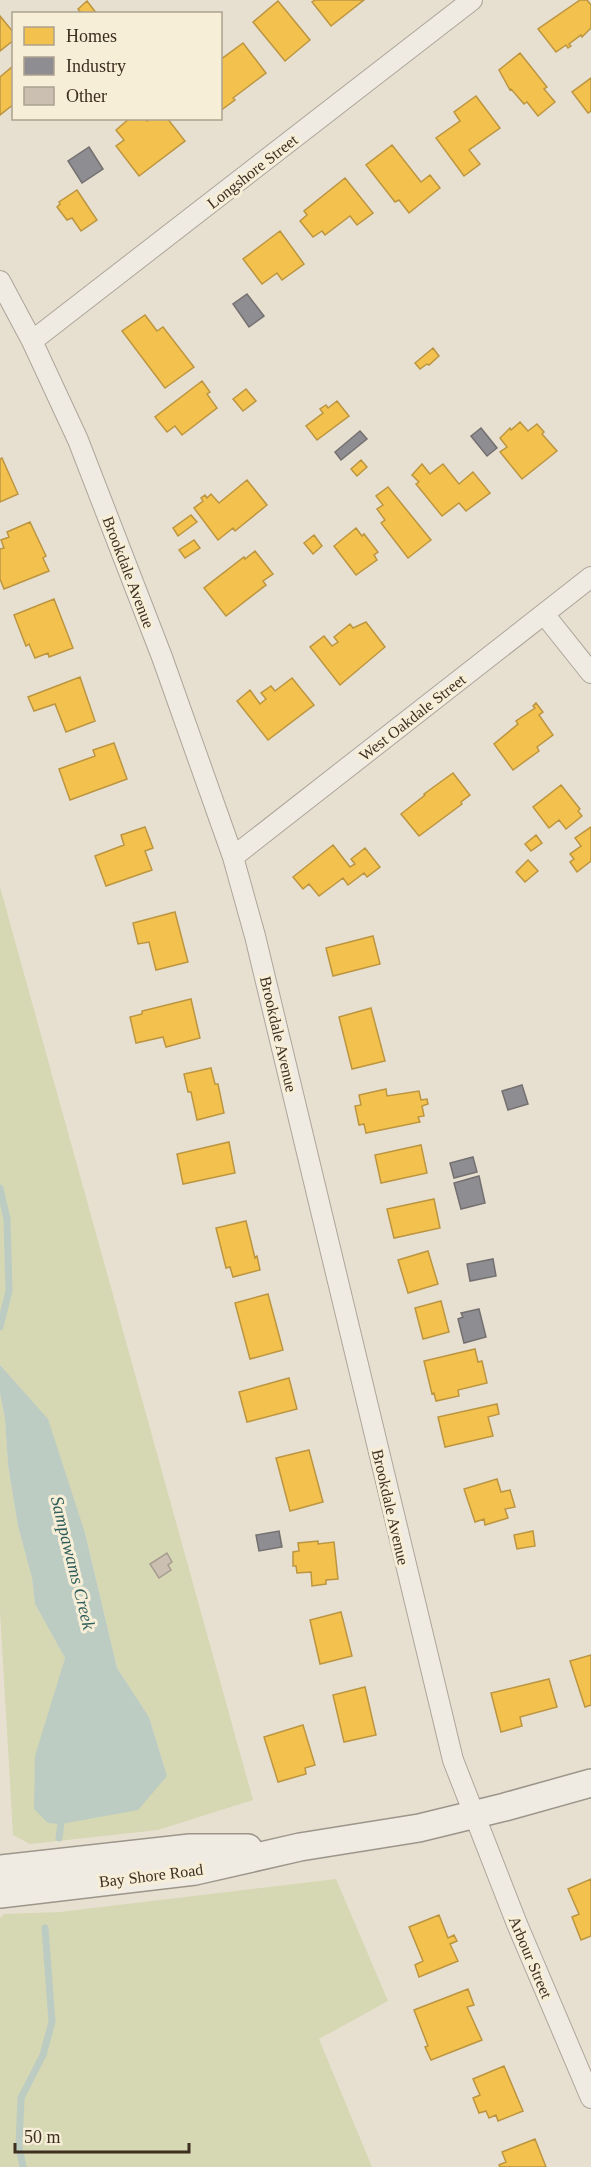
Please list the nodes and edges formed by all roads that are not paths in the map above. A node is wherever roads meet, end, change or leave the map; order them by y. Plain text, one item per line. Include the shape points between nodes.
1 (472, 0) edge
2 (0, 281) edge
3 (32, 340) junction
4 (591, 577) edge
5 (544, 614) junction
6 (591, 673) edge
7 (233, 857) junction
8 (591, 1783) edge
9 (473, 1815) junction
10 (300, 1847) junction
11 (0, 1869) edge
12 (0, 1893) edge
13 (591, 2098) edge

1 - 3 street, Longshore Street
2 - 3 street, Brookdale Avenue
3 - 7 street, Brookdale Avenue via 78,440 162,657
4 - 5 street, West Oakdale Street
5 - 6 street
5 - 7 street, West Oakdale Street
7 - 9 street, Brookdale Avenue via 453,1760
8 - 9 main road, Bay Shore Road
9 - 10 main road, Bay Shore Road
9 - 13 street, Arbour Street
10 - 11 main road, Bay Shore Road via 190,1848
10 - 12 main road, Bay Shore Road via 195,1871

